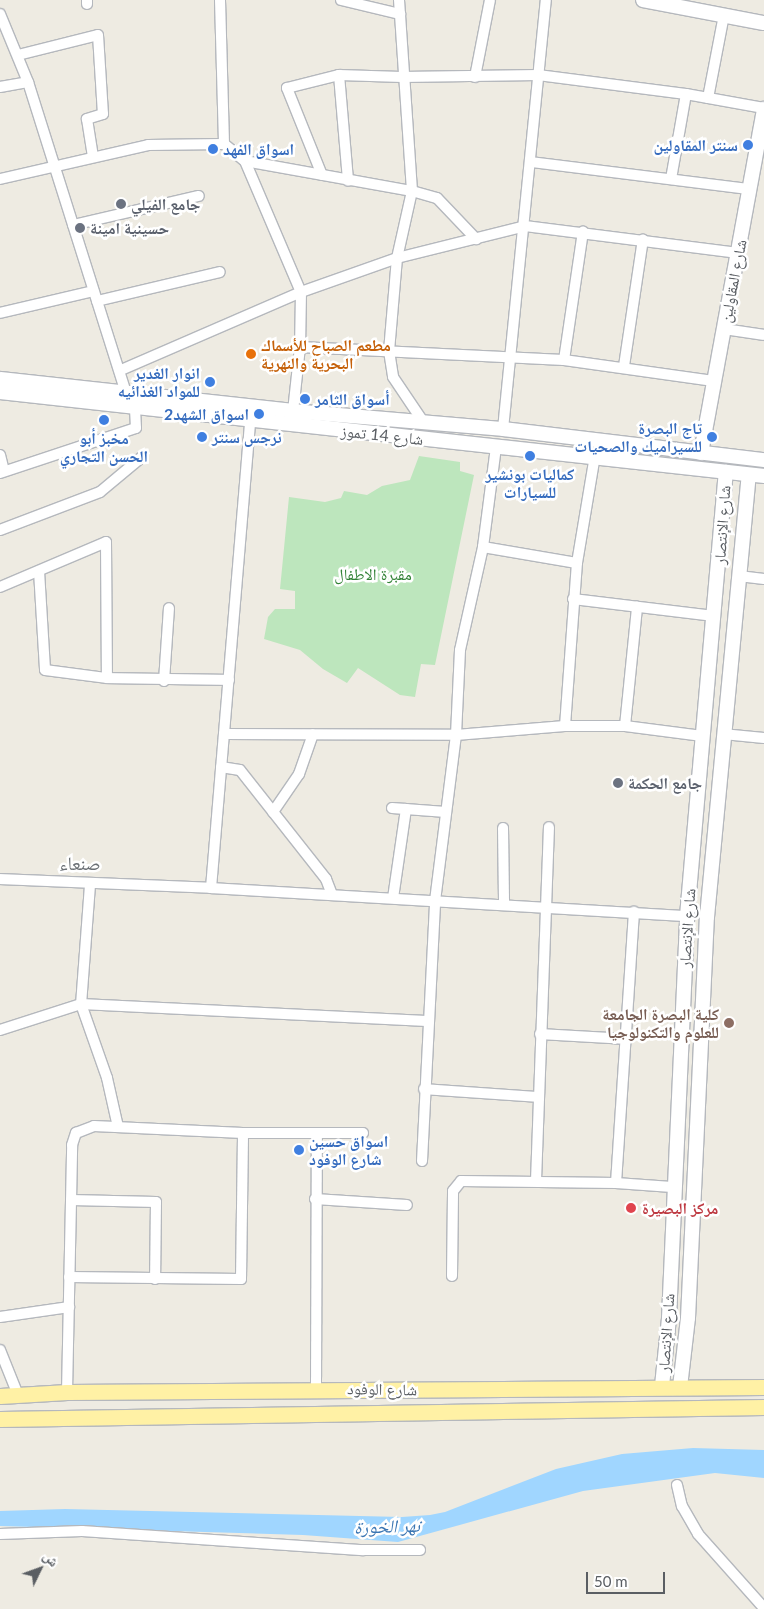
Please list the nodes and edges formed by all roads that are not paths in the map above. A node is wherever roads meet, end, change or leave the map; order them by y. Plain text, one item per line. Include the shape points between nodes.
1 (220, 0) edge
2 (341, 0) edge
3 (398, 0) edge
4 (490, 0) edge
5 (546, 0) edge
6 (643, 0) edge
7 (0, 14) edge
8 (400, 14) junction
9 (724, 15) junction
10 (764, 23) edge
11 (18, 55) junction
12 (339, 75) junction
13 (538, 75) junction
14 (402, 77) junction
15 (476, 77) junction
16 (28, 82) junction
17 (0, 87) edge
18 (686, 94) junction
19 (708, 98) junction
20 (764, 109) edge
21 (224, 144) junction
22 (93, 157) junction
23 (245, 161) junction
24 (531, 162) junction
25 (54, 165) junction
26 (322, 175) junction
27 (0, 179) edge
28 (671, 179) junction
29 (348, 181) junction
30 (750, 189) junction
31 (412, 191) junction
32 (198, 196) dead end
33 (72, 224) junction
34 (525, 226) junction
35 (583, 231) junction
36 (476, 238) junction
37 (643, 239) junction
38 (738, 252) junction
39 (398, 258) junction
40 (220, 272) dead end
41 (301, 292) junction
42 (95, 296) junction
43 (0, 313) edge
44 (724, 329) junction
45 (764, 335) edge
46 (300, 346) junction
47 (389, 350) junction
48 (509, 358) junction
49 (564, 360) junction
50 (624, 366) junction
51 (121, 370) junction
52 (0, 379) edge
53 (714, 381) junction
54 (0, 392) edge
55 (126, 393) junction
56 (135, 406) junction
57 (293, 411) junction
58 (250, 422) junction
59 (424, 423) junction
60 (503, 429) junction
61 (496, 447) junction
62 (701, 454) junction
63 (0, 455) edge
64 (142, 456) dead end
65 (594, 456) junction
66 (764, 460) edge
67 (2, 472) edge
68 (726, 472) junction
69 (749, 474) junction
70 (764, 476) edge
71 (0, 530) edge
72 (722, 532) junction
73 (742, 534) junction
74 (483, 547) junction
75 (577, 563) junction
76 (39, 571) junction
77 (739, 576) junction
78 (764, 579) edge
79 (0, 587) edge
80 (573, 599) junction
81 (637, 607) junction
82 (169, 608) dead end
83 (714, 616) junction
84 (107, 678) junction
85 (229, 680) junction
86 (164, 681) junction
87 (565, 726) junction
88 (625, 726) junction
89 (224, 734) junction
90 (313, 734) junction
91 (723, 734) junction
92 (456, 735) junction
93 (702, 736) junction
94 (764, 738) edge
95 (222, 767) junction
96 (392, 808) dead end
97 (406, 809) junction
98 (273, 812) junction
99 (446, 812) junction
100 (549, 826) dead end
101 (503, 828) dead end
102 (0, 879) edge
103 (90, 885) junction
104 (211, 888) junction
105 (332, 895) junction
106 (393, 898) junction
107 (435, 900) junction
108 (504, 904) junction
109 (546, 907) junction
110 (634, 912) junction
111 (687, 916) junction
112 (81, 1004) junction
113 (427, 1021) junction
114 (0, 1030) edge
115 (540, 1034) junction
116 (626, 1039) junction
117 (424, 1090) junction
118 (539, 1098) junction
119 (118, 1127) junction
120 (243, 1133) junction
121 (363, 1133) dead end
122 (317, 1134) junction
123 (422, 1161) dead end
124 (536, 1180) junction
125 (616, 1183) junction
126 (672, 1188) junction
127 (315, 1199) junction
128 (71, 1200) junction
129 (407, 1205) dead end
130 (452, 1276) dead end
131 (69, 1277) junction
132 (155, 1279) junction
133 (69, 1307) junction
134 (0, 1317) edge
135 (668, 1318) junction
136 (688, 1318) junction
137 (0, 1350) edge
138 (662, 1386) junction
139 (680, 1387) junction
140 (764, 1387) edge
141 (316, 1389) junction
142 (67, 1392) junction
143 (18, 1395) junction
144 (0, 1396) edge
145 (764, 1407) edge
146 (0, 1419) edge
147 (677, 1484) dead end
148 (0, 1534) edge
149 (420, 1550) dead end
150 (764, 1608) edge

1 - 21 street
2 - 8 street
3 - 8 street
4 - 15 street
5 - 13 street
6 - 9 street
7 - 11 street
8 - 14 street
9 - 10 street
9 - 19 street
11 - 16 street
11 - 22 street via 98,35 103,114 87,119
12 - 14 street
12 - 26 street via 288,88
12 - 29 street
13 - 15 street
13 - 18 street
13 - 24 street
14 - 15 street
14 - 31 street
16 - 17 street
16 - 25 street
18 - 19 street
18 - 28 street
19 - 20 street
20 - 30 street, شارع المقاولين
21 - 22 street via 148,145
21 - 23 street
22 - 25 street
23 - 26 street
23 - 41 street
24 - 28 street
24 - 34 street
25 - 27 street
25 - 33 street
26 - 29 street
28 - 30 street
29 - 31 street
30 - 38 street, شارع المقاولين
31 - 36 street via 445,204
31 - 39 street
32 - 33 street
33 - 42 street
34 - 35 street
34 - 36 street
34 - 48 street
35 - 37 street
35 - 49 street
36 - 39 street
37 - 38 street
37 - 50 street
38 - 44 street, شارع المقاولين
39 - 41 street
39 - 47 street
40 - 42 street
41 - 46 street
41 - 51 street
42 - 43 street
42 - 51 street
44 - 45 street
44 - 53 street, شارع المقاولين
46 - 47 street
46 - 57 street
47 - 48 street
47 - 59 street via 393,378
48 - 49 street
48 - 60 street
49 - 50 street
50 - 53 street
51 - 55 street
52 - 55 street, شارع 14 تموز
53 - 62 street, شارع المقاولين
54 - 56 street, شارع 14 تموز
55 - 57 street, شارع 14 تموز
56 - 58 street, شارع 14 تموز
56 - 67 street via 136,428
57 - 59 street, شارع 14 تموز
58 - 61 street, شارع 14 تموز
58 - 85 street
59 - 60 street, شارع 14 تموز
60 - 62 street, شارع 14 تموز
61 - 65 street, شارع 14 تموز
61 - 74 street
62 - 66 street, شارع 14 تموز
63 - 67 street
64 - 71 street via 100,492
65 - 68 street, شارع 14 تموز
65 - 75 street
68 - 69 street, شارع 14 تموز
68 - 72 street, شارع الإنتصار
69 - 70 street, شارع 14 تموز
69 - 73 street, شارع الإنتصار
72 - 73 street
72 - 83 street, شارع الإنتصار
73 - 77 street, شارع الإنتصار
74 - 75 street
74 - 92 street via 460,650
75 - 80 street
76 - 79 street
76 - 84 street via 45,670
76 - 84 street via 106,542
77 - 78 street
77 - 91 street, شارع الإنتصار
80 - 81 street
80 - 87 street
81 - 83 street
81 - 88 street
82 - 86 street
83 - 93 street, شارع الإنتصار
84 - 86 street
85 - 86 street
85 - 89 street
87 - 88 street
87 - 92 street
88 - 93 street
89 - 90 street
89 - 95 street
90 - 92 street
90 - 98 street via 299,774
91 - 94 street
91 - 136 street, شارع الإنتصار via 707,917
92 - 99 street
93 - 111 street, شارع الإنتصار
95 - 98 street via 240,770
95 - 104 street
96 - 97 street
97 - 99 street
97 - 106 street
98 - 105 street via 326,879
99 - 107 street
100 - 109 street
101 - 108 street
102 - 103 street
103 - 104 street
103 - 112 street
104 - 105 street
105 - 106 street
106 - 107 street
107 - 108 street
107 - 113 street
108 - 109 street
109 - 110 street
109 - 115 street
110 - 111 street
110 - 116 street
111 - 126 street, شارع الإنتصار
112 - 113 street
112 - 114 street
112 - 119 street via 107,1078
113 - 117 street
115 - 116 street
115 - 118 street
116 - 125 street
117 - 118 street
117 - 123 street
118 - 124 street
119 - 120 street
119 - 128 street via 88,1126 76,1133 72,1145
120 - 122 street
120 - 132 street via 241,1279
121 - 122 street
122 - 127 street
124 - 125 street
124 - 130 street via 465,1179 457,1183 453,1195
125 - 126 street
126 - 135 street, شارع الإنتصار
127 - 129 street
127 - 141 street
128 - 131 street
128 - 132 street via 156,1202
131 - 132 street
131 - 133 street
133 - 134 street
133 - 142 street
135 - 136 street
135 - 138 street, شارع الإنتصار
136 - 139 street, شارع الإنتصار
137 - 143 street
138 - 139 main road, شارع الوفود
138 - 141 main road, شارع الوفود via 486,1391
139 - 140 main road, شارع الوفود
141 - 142 main road, شارع الوفود
142 - 143 main road, شارع الوفود
143 - 144 main road, شارع الوفود
145 - 146 main road, شارع الوفود
147 - 150 street via 686,1516 698,1534
148 - 149 street via 82,1531 363,1550

